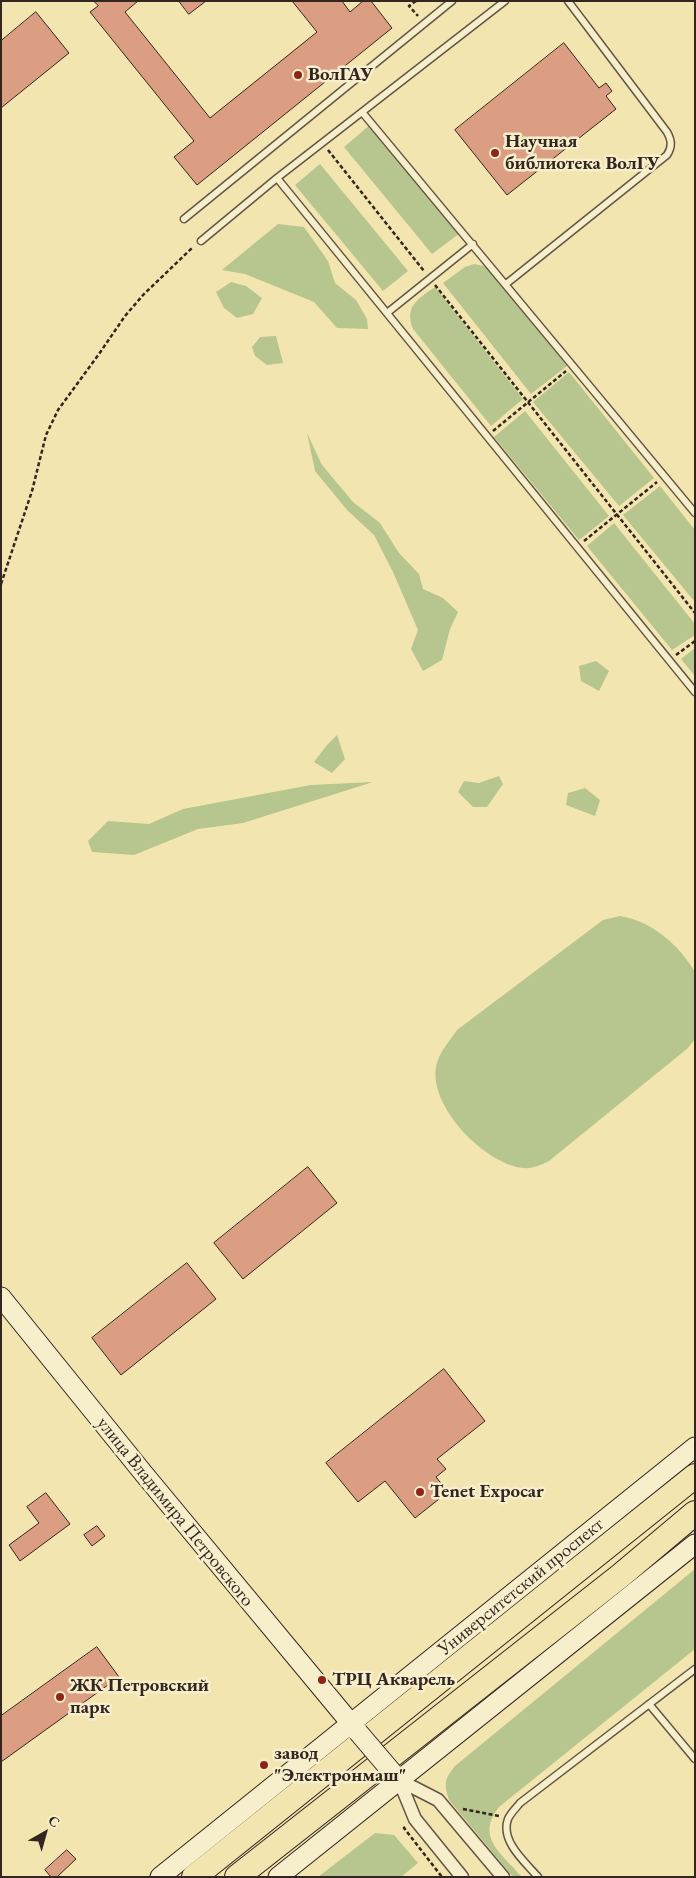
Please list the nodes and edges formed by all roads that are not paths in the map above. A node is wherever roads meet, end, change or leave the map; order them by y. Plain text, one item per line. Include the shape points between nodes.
1 (452, 1) edge
2 (505, 1) edge
3 (568, 1) edge
4 (362, 112) junction
5 (277, 178) junction
6 (184, 218) dead end
7 (201, 241) road end
8 (473, 244) junction
9 (506, 284) junction
10 (387, 313) junction
11 (695, 513) edge
12 (695, 692) edge
13 (1, 1297) edge
14 (695, 1447) edge
15 (695, 1476) edge
16 (695, 1513) edge
17 (695, 1544) edge
18 (695, 1669) edge
19 (649, 1704) junction
20 (355, 1728) junction
21 (695, 1759) edge
22 (396, 1776) junction
23 (160, 1877) edge
24 (194, 1877) edge
25 (237, 1877) edge
26 (278, 1877) edge
27 (462, 1877) edge
28 (503, 1877) edge
29 (538, 1877) edge

1 - 6 lane
2 - 4 lane
3 - 9 lane via 668,132 670,150
4 - 5 lane
4 - 8 lane
5 - 7 lane
5 - 10 lane
8 - 9 lane
8 - 10 lane
9 - 11 lane
10 - 12 lane
13 - 20 street, улица Владимира Петровского
14 - 20 street, Университетский проспект
15 - 24 highway, Университетский проспект
16 - 25 highway via 620,1576
17 - 22 street
18 - 19 lane
19 - 21 lane
19 - 29 lane via 520,1804 508,1818 508,1840
20 - 22 street, улица Владимира Петровского, bridge
20 - 23 street, Университетский проспект
22 - 26 street
22 - 27 street via 415,1819
22 - 28 street via 438,1800

